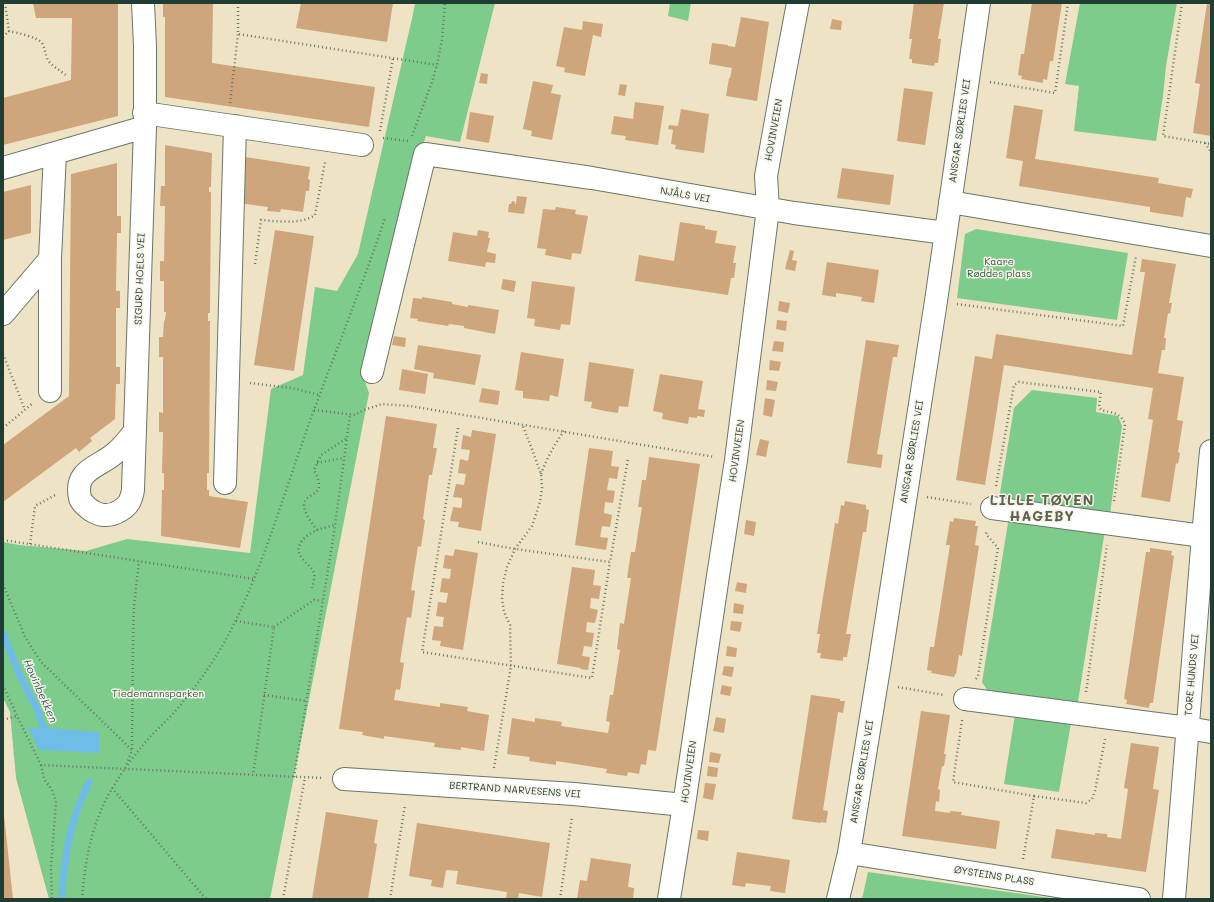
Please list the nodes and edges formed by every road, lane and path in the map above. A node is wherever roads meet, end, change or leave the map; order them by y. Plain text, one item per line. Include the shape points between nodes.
1 (5, 3) edge
2 (143, 3) edge
3 (238, 3) edge
4 (445, 3) edge
5 (798, 3) edge
6 (979, 3) edge
7 (1068, 3) edge
8 (1182, 3) edge
9 (9, 31) junction
10 (238, 34) junction
11 (3, 37) edge
12 (393, 58) junction
13 (437, 65) junction
14 (66, 75) dead end
15 (968, 78) junction
16 (144, 120) junction
17 (231, 126) junction
18 (330, 140) junction
19 (370, 141) junction
20 (1205, 143) junction
21 (1211, 144) edge
22 (418, 148) junction
23 (55, 152) junction
24 (1211, 152) edge
25 (3, 168) edge
26 (950, 202) junction
27 (768, 209) junction
28 (386, 214) dead end
29 (946, 233) junction
30 (1211, 246) edge
31 (1137, 251) dead end
32 (50, 259) junction
33 (255, 265) dead end
34 (936, 301) junction
35 (3, 314) edge
36 (3, 354) edge
37 (372, 372) dead end
38 (271, 385) dead end
39 (50, 391) dead end
40 (1101, 392) dead end
41 (320, 395) junction
42 (314, 410) junction
43 (350, 415) junction
44 (522, 424) junction
45 (3, 428) edge
46 (458, 428) dead end
47 (135, 431) junction
48 (564, 431) junction
49 (347, 438) junction
50 (1211, 451) edge
51 (344, 458) junction
52 (628, 459) dead end
53 (736, 460) junction
54 (316, 463) junction
55 (541, 474) junction
56 (225, 483) dead end
57 (79, 484) junction
58 (906, 493) junction
59 (992, 508) junction
60 (335, 525) junction
61 (317, 530) junction
62 (1203, 536) junction
63 (3, 540) edge
64 (478, 542) dead end
65 (30, 544) junction
66 (515, 549) junction
67 (139, 561) junction
68 (610, 562) junction
69 (254, 579) junction
70 (3, 584) edge
71 (312, 588) dead end
72 (322, 601) junction
73 (236, 621) junction
74 (274, 627) junction
75 (511, 666) junction
76 (876, 684) junction
77 (3, 685) edge
78 (264, 695) junction
79 (965, 699) junction
80 (306, 701) junction
81 (17, 716) junction
82 (1109, 718) junction
83 (3, 720) edge
84 (1188, 728) junction
85 (1211, 732) edge
86 (132, 750) junction
87 (41, 766) junction
88 (125, 769) junction
89 (253, 775) junction
90 (294, 777) junction
91 (306, 777) junction
92 (344, 779) joint
93 (112, 788) junction
94 (491, 788) junction
95 (574, 794) junction
96 (1034, 796) junction
97 (406, 800) dead end
98 (684, 805) junction
99 (849, 853) junction
100 (1022, 860) dead end
101 (52, 899) edge
102 (82, 899) edge
103 (206, 899) edge
104 (283, 899) edge
105 (390, 899) edge
106 (560, 899) edge
107 (669, 899) edge
108 (838, 899) edge
109 (1139, 899) edge
110 (1174, 899) edge

1 - 9 path
2 - 16 street, SIGURD HOELS VEI
3 - 10 path
4 - 13 path
5 - 27 street, HOVINVEIEN via 766,176
6 - 15 street, ANSGAR SØRLIES VEI
7 - 15 path via 1055,93
8 - 20 path via 1163,136
9 - 11 path
9 - 14 path via 37,39 45,48 48,61
10 - 12 path
10 - 17 path
12 - 13 path
12 - 19 path
13 - 22 path
15 - 26 street, ANSGAR SØRLIES VEI
16 - 17 street
16 - 23 street
16 - 47 street, SIGURD HOELS VEI
17 - 18 street
17 - 56 street
18 - 19 street
18 - 33 path via 315,215 309,219 294,221 261,220
19 - 22 path
20 - 21 path
20 - 24 path
22 - 27 street, NJÅLS VEI
22 - 37 street
23 - 25 street
23 - 32 street
26 - 29 street, ANSGAR SØRLIES VEI
26 - 30 street
27 - 29 street, NJÅLS VEI
27 - 53 street, HOVINVEIEN
28 - 41 path
29 - 34 street, ANSGAR SØRLIES VEI
31 - 34 path via 1123,326
32 - 35 street
32 - 39 street
34 - 58 street, ANSGAR SØRLIES VEI
36 - 45 path via 25,410
38 - 41 path
40 - 59 path via 1019,382 1014,385
41 - 42 path
42 - 43 path
42 - 69 path
43 - 44 path via 382,404 393,404
43 - 49 path
44 - 48 path
44 - 55 path
46 - 75 path via 422,652
47 - 57 street via 114,454 87,471
47 - 57 street, SIGURD HOELS VEI via 133,489 131,499 126,505 114,514 104,515 90,510 80,501
48 - 53 path
48 - 55 path via 553,446
49 - 51 path
49 - 54 path via 321,455
50 - 62 street, TORE HUNDS VEI
51 - 54 path
51 - 60 path
52 - 68 path
53 - 98 street, HOVINVEIEN
54 - 61 path via 314,470 318,489 304,503 308,516
55 - 66 path via 542,488 537,512 532,526
57 - 65 path via 35,506
58 - 59 path
58 - 76 street, ANSGAR SØRLIES VEI
59 - 62 street
59 - 79 path via 986,534 998,548 978,676
60 - 61 path
60 - 72 path
61 - 71 path via 301,540 299,547 301,558 314,573
62 - 84 street, TORE HUNDS VEI
63 - 65 path
64 - 66 path
65 - 67 path
66 - 68 path
66 - 75 path via 507,567 502,599 510,625
67 - 69 path
67 - 86 path via 134,606
68 - 75 path via 592,678
69 - 73 path
70 - 86 path via 25,637 41,662
72 - 74 path via 314,600
72 - 80 path
73 - 74 path
73 - 88 path via 196,685
74 - 78 path
75 - 94 path
76 - 79 path
76 - 99 street, ANSGAR SØRLIES VEI
77 - 81 path
78 - 80 path
78 - 89 path
79 - 82 street
79 - 96 path via 953,782
80 - 90 path
81 - 83 path
81 - 87 path
82 - 84 street
82 - 96 path via 1092,799 1086,803
84 - 85 street
84 - 110 street, TORE HUNDS VEI
86 - 88 path
87 - 88 path
87 - 101 path via 44,779 56,801 51,867
88 - 89 path
88 - 93 path
89 - 90 path
90 - 91 path
91 - 92 path
91 - 104 path
92 - 94 street, BERTRAND NARVESENS VEI
93 - 102 path via 92,833 86,858
93 - 103 path
94 - 95 street, BERTRAND NARVESENS VEI
95 - 98 street, BERTRAND NARVESENS VEI
95 - 106 path
96 - 100 path
97 - 105 path
98 - 107 street, HOVINVEIEN
99 - 108 street, ANSGAR SØRLIES VEI
99 - 109 street, ØYSTEINS PLASS

